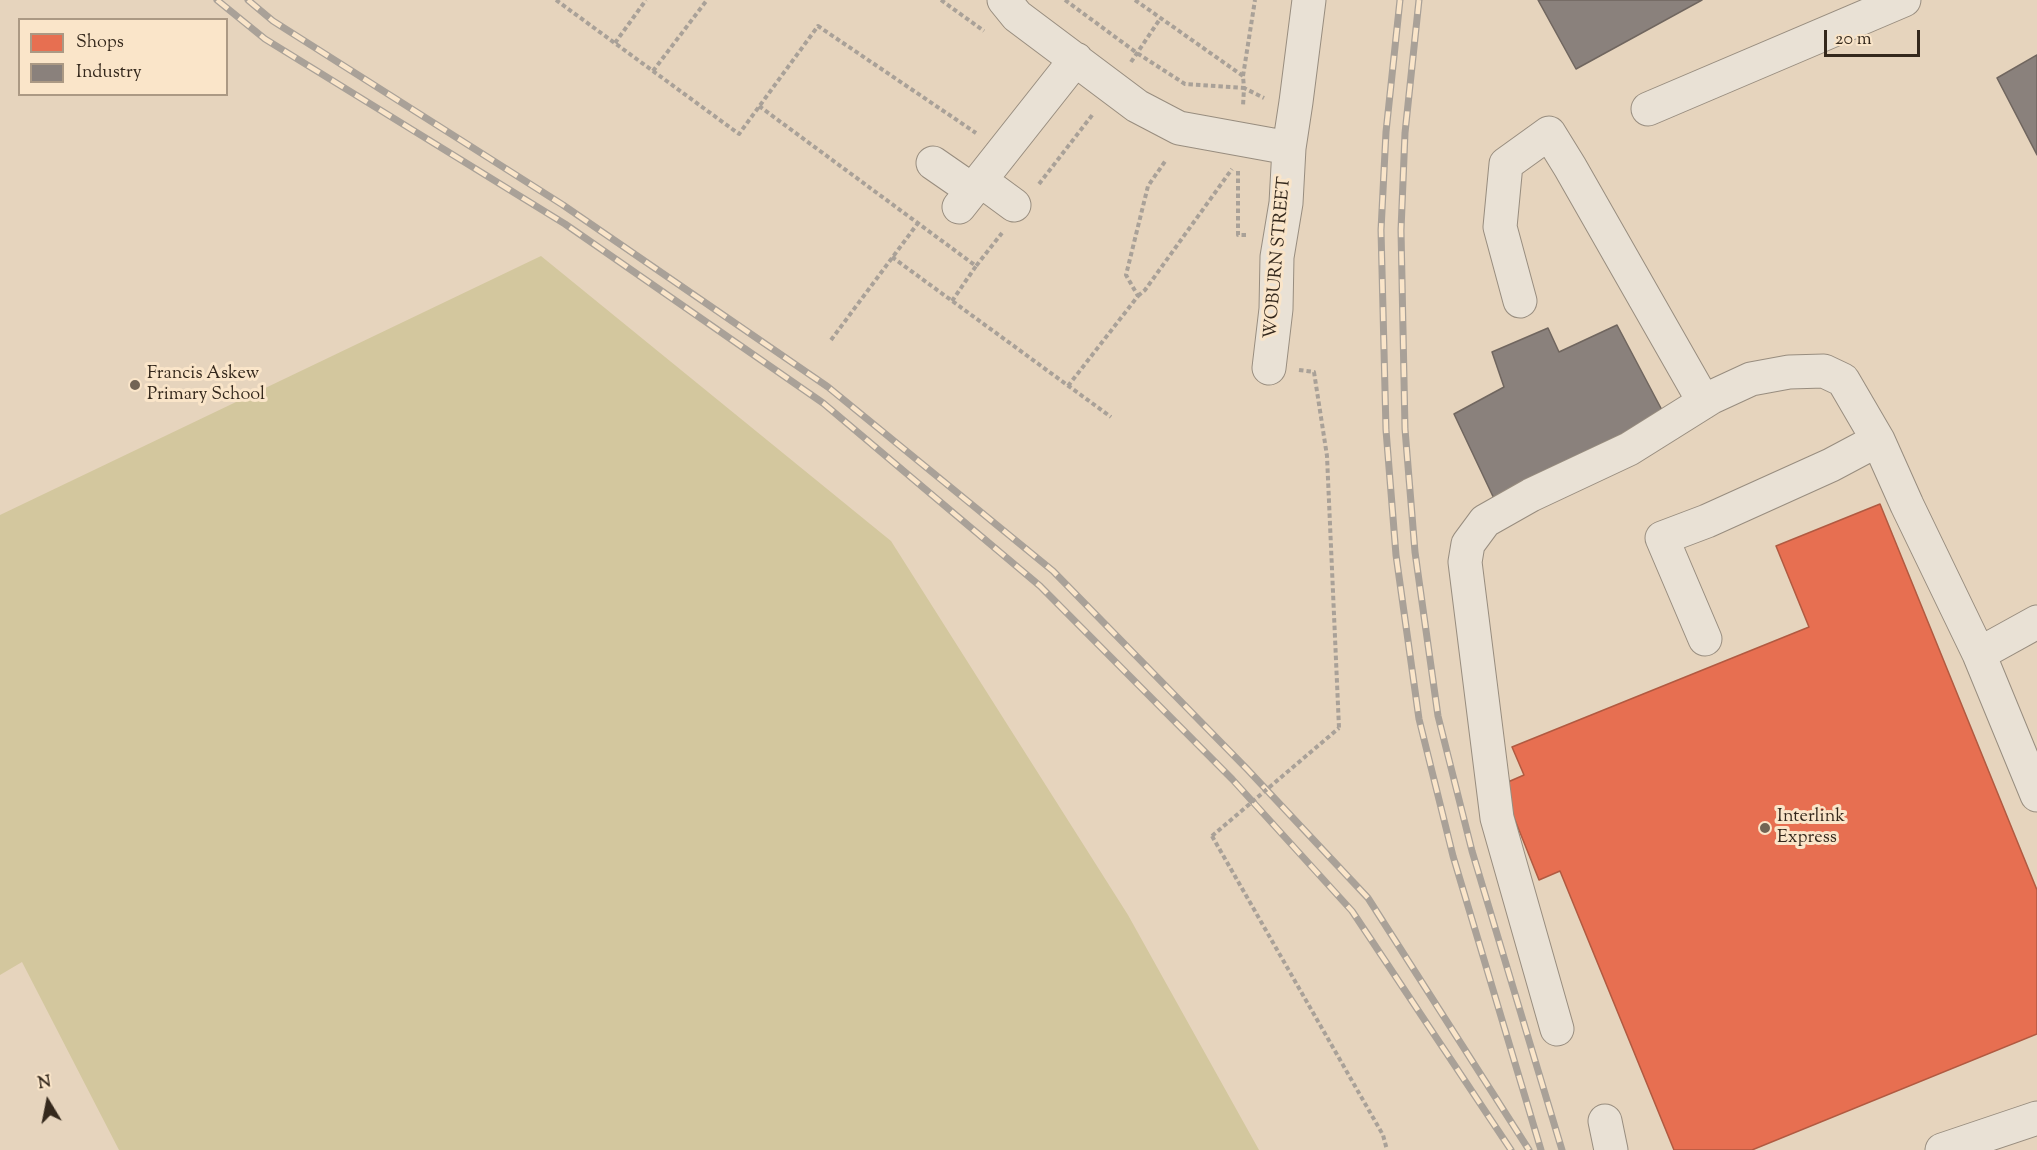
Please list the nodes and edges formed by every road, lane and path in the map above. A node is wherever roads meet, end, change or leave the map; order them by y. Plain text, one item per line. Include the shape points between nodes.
1 (556, 0) edge
2 (646, 0) edge
3 (707, 0) edge
4 (953, 0) edge
5 (1004, 0) edge
6 (1065, 0) edge
7 (1135, 0) edge
8 (1255, 0) edge
9 (1309, 0) edge
10 (1904, 0) edge
11 (949, 6) dead end
12 (615, 43) junction
13 (1076, 59) junction
14 (653, 71) junction
15 (1242, 76) junction
16 (1244, 88) junction
17 (1648, 109) dead end
18 (1295, 112) junction
19 (1288, 148) junction
20 (1004, 152) junction
21 (1166, 160) dead end
22 (933, 163) dead end
23 (970, 192) junction
24 (1014, 205) dead end
25 (918, 223) dead end
26 (1281, 236) junction
27 (892, 257) junction
28 (976, 266) dead end
29 (1138, 296) junction
30 (952, 301) junction
31 (1520, 301) dead end
32 (831, 340) dead end
33 (1269, 368) joint
34 (1068, 386) junction
35 (1704, 402) junction
36 (1112, 417) dead end
37 (1878, 440) junction
38 (2037, 622) edge
39 (1705, 639) dead end
40 (1979, 654) junction
41 (2037, 795) edge
42 (1557, 1029) dead end
43 (2037, 1118) edge
44 (1387, 1150) edge
45 (1942, 1150) edge

1 - 12 path
2 - 12 path
3 - 14 path
4 - 11 path
5 - 13 street via 1017,16
6 - 16 path via 1185,84
7 - 15 path
8 - 15 path
9 - 18 street, WOBURN STREET
10 - 17 street
12 - 14 path
13 - 19 street via 1137,105 1179,129
13 - 20 street
14 - 20 path via 739,134 818,26
15 - 16 path
16 - 18 path
18 - 19 street, WOBURN STREET
19 - 26 street, WOBURN STREET
20 - 23 street
21 - 29 path via 1148,186 1126,275
22 - 23 street
23 - 24 street
25 - 27 path
26 - 29 path via 1238,235 1238,161
26 - 33 street, WOBURN STREET
27 - 30 path
27 - 32 path
28 - 30 path
29 - 34 path
30 - 34 path
31 - 35 street via 1500,227 1506,164 1549,133
33 - 44 path, bridge via 1314,372 1327,456 1339,728 1212,836 1378,1125
34 - 36 path
35 - 37 street via 1750,379 1824,371 1843,380
35 - 42 street via 1629,449 1485,521 1467,544 1497,818
37 - 39 street via 1831,465 1662,538
37 - 40 street
38 - 40 street
40 - 41 street
43 - 45 street

